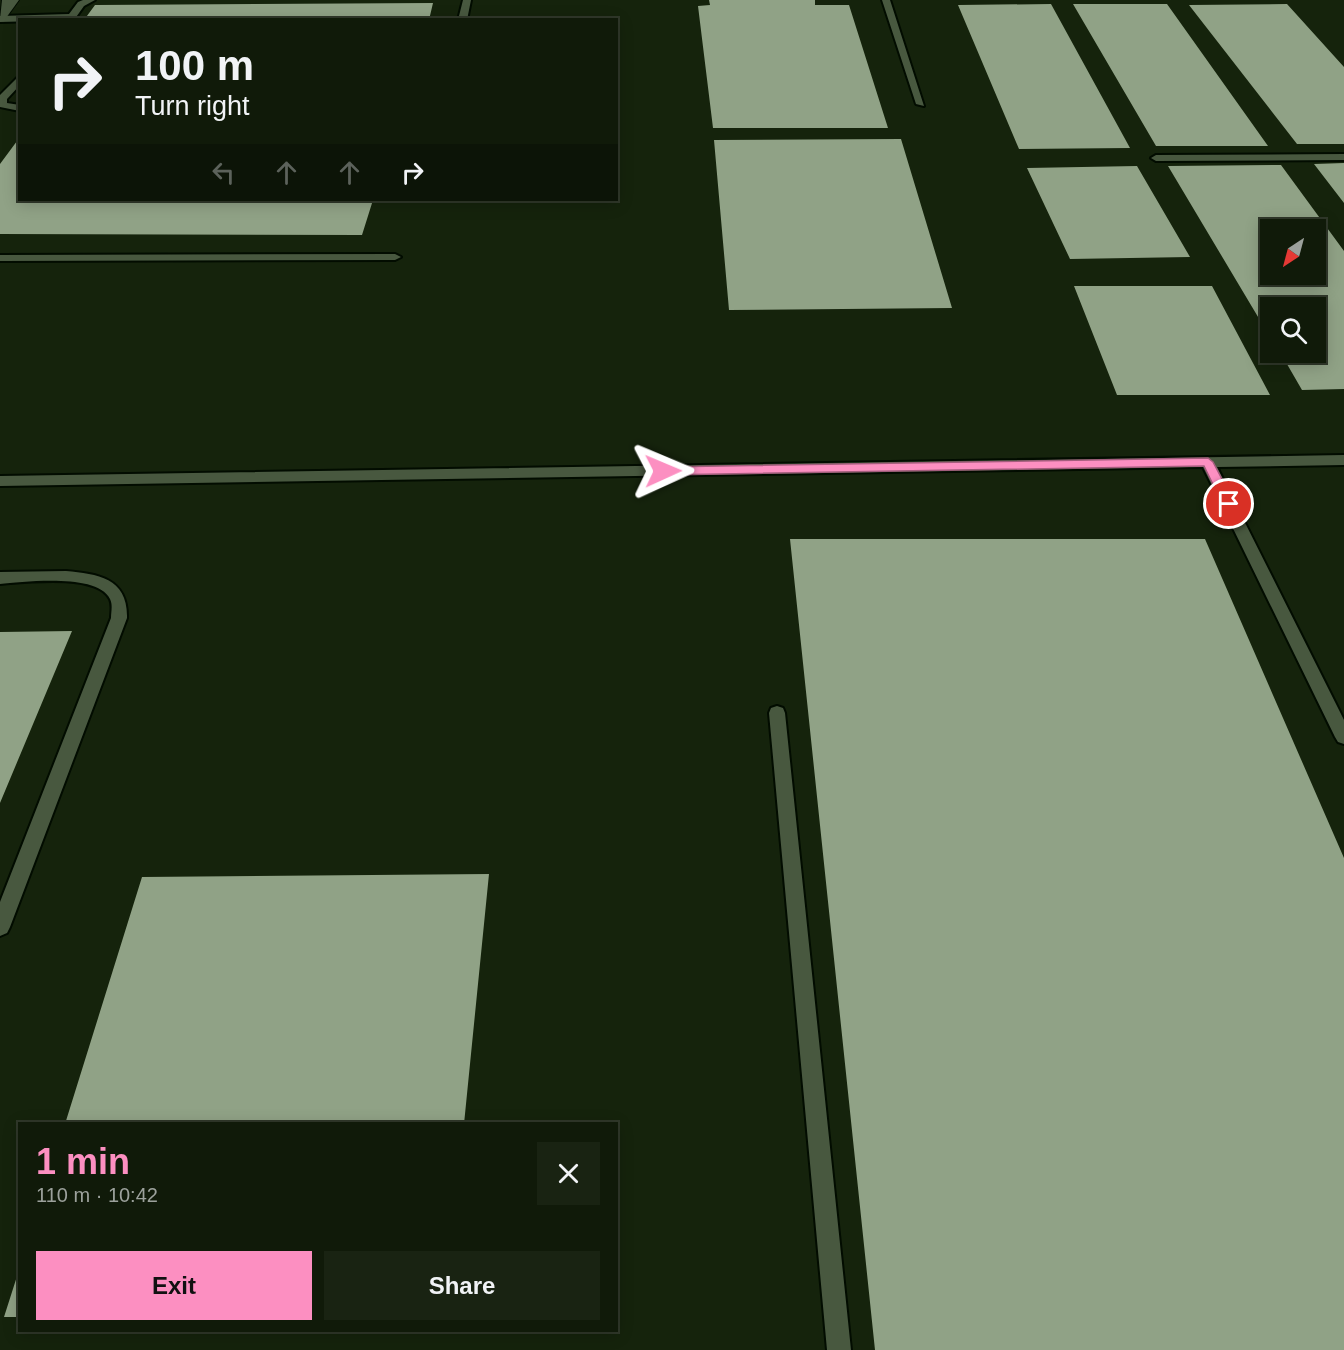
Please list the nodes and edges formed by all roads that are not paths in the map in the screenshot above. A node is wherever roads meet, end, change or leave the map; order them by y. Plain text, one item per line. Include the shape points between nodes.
1 (11, 0) edge
2 (91, 0) edge
3 (467, 0) edge
4 (886, 0) edge
5 (0, 14) edge
6 (70, 18) edge
7 (462, 18) edge
8 (0, 19) edge
9 (18, 19) edge
10 (18, 80) edge
11 (921, 104) dead end
12 (18, 108) edge
13 (1344, 157) edge
14 (1156, 158) dead end
15 (395, 257) dead end
16 (0, 258) edge
17 (1344, 460) edge
18 (1208, 462) junction
19 (0, 481) edge
20 (0, 578) edge
21 (777, 713) dead end
22 (1344, 737) edge
23 (0, 927) edge
24 (839, 1350) edge

1 - 5 street
2 - 6 lane via 81,4
3 - 7 lane
4 - 11 lane
8 - 9 lane
10 - 12 lane via 2,99 2,105
13 - 14 lane
15 - 16 lane
17 - 18 lane
18 - 19 lane
18 - 22 lane
20 - 23 lane via 85,577 107,585 119,599 120,618
21 - 24 lane

